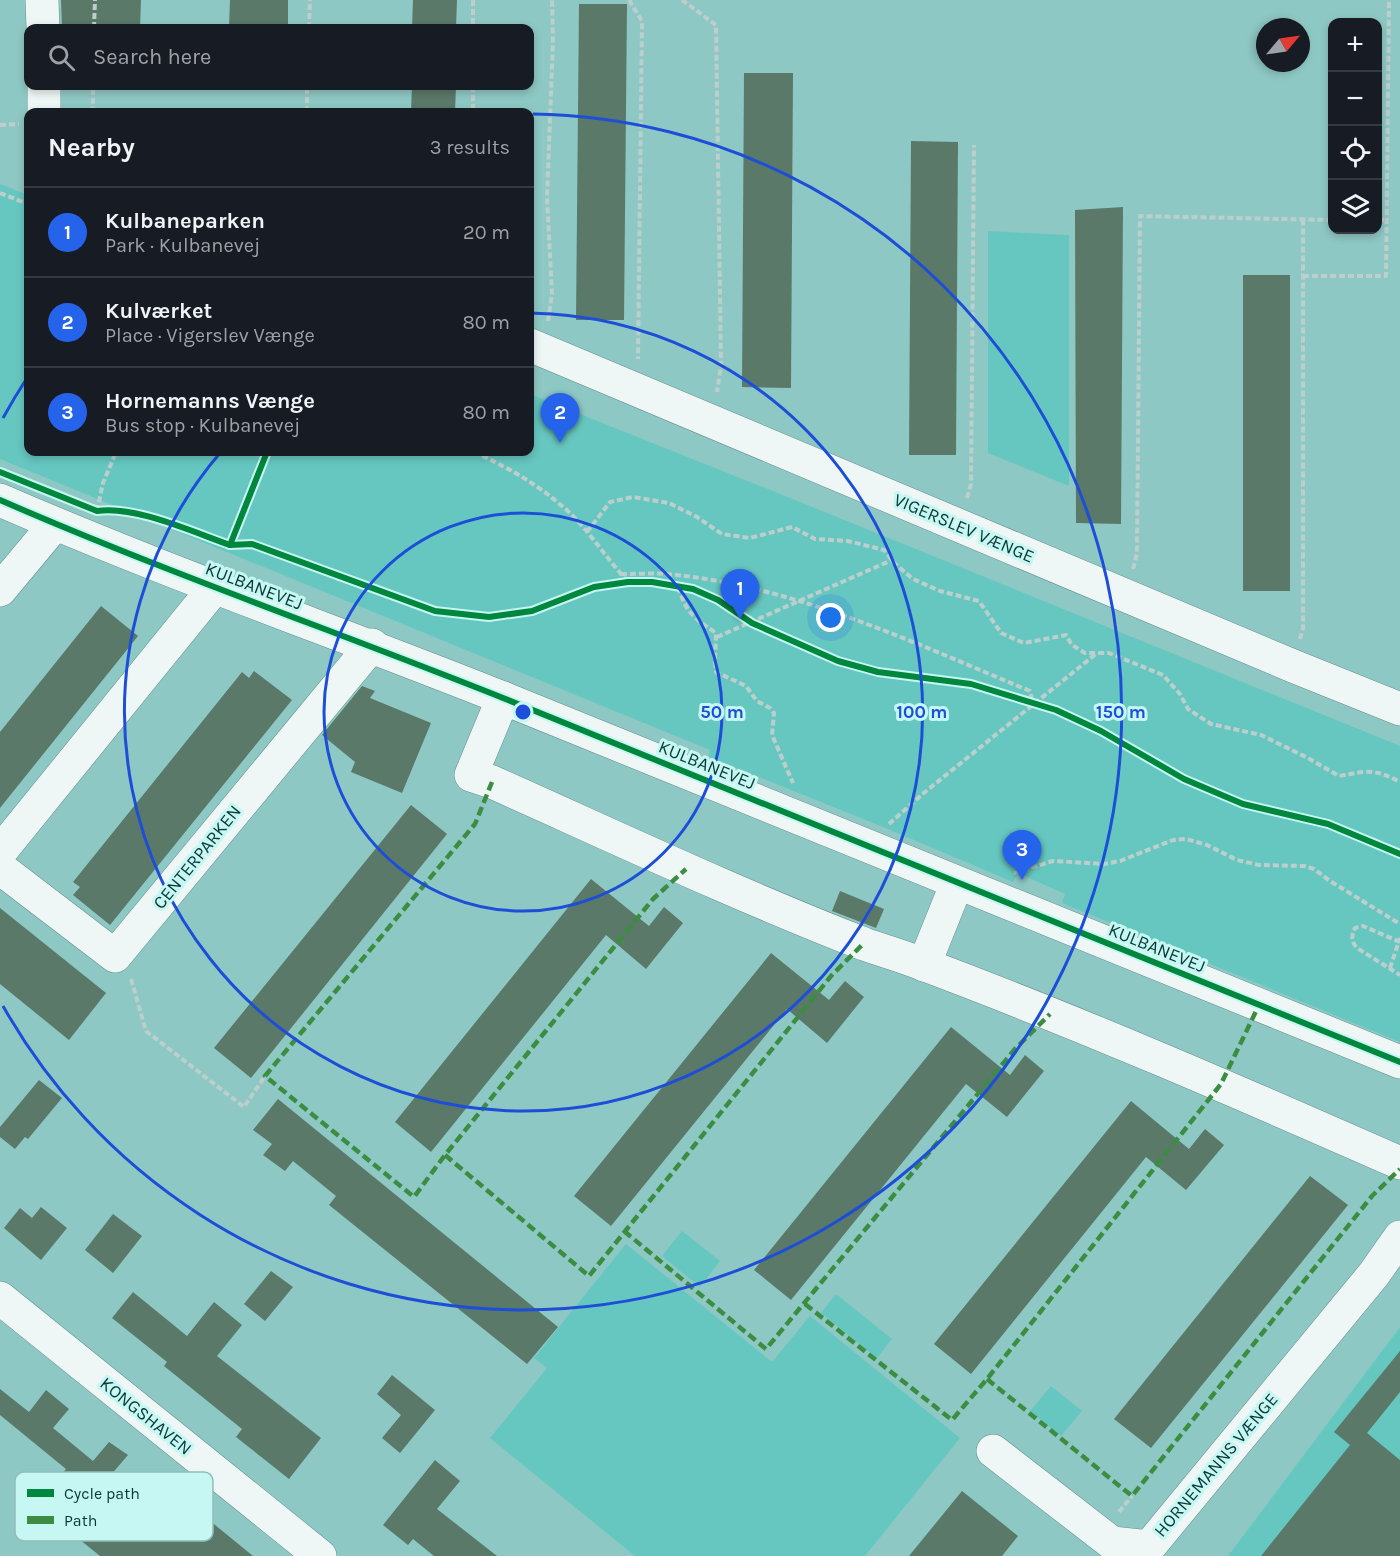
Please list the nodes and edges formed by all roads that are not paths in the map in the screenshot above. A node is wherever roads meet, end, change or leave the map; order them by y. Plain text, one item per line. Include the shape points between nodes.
1 (42, 0) edge
2 (43, 24) edge
3 (44, 90) edge
4 (44, 108) edge
5 (536, 348) edge
6 (0, 500) edge
7 (55, 524) junction
8 (215, 587) junction
9 (0, 590) edge
10 (372, 645) junction
11 (503, 698) junction
12 (1400, 709) edge
13 (0, 852) edge
14 (0, 868) edge
15 (957, 884) junction
16 (924, 965) junction
17 (1400, 1062) edge
18 (1400, 1163) edge
19 (1400, 1237) edge
20 (0, 1298) edge
21 (993, 1451) dead end
22 (320, 1556) edge

1 - 2 street
3 - 4 street
5 - 12 street, VIGERSLEV VÆNGE
6 - 7 street, KULBANEVEJ
7 - 8 street, KULBANEVEJ
7 - 9 street
8 - 10 street, KULBANEVEJ
8 - 13 street
10 - 11 street, KULBANEVEJ
10 - 14 street, CENTERPARKEN via 115,956
11 - 15 street, KULBANEVEJ
11 - 16 street via 471,775 832,930
15 - 16 street
15 - 17 street, KULBANEVEJ
16 - 18 street via 1221,1084
19 - 21 street, HORNEMANNS VÆNGE via 1374,1274 1149,1547 1112,1543
20 - 22 street, KONGSHAVEN

